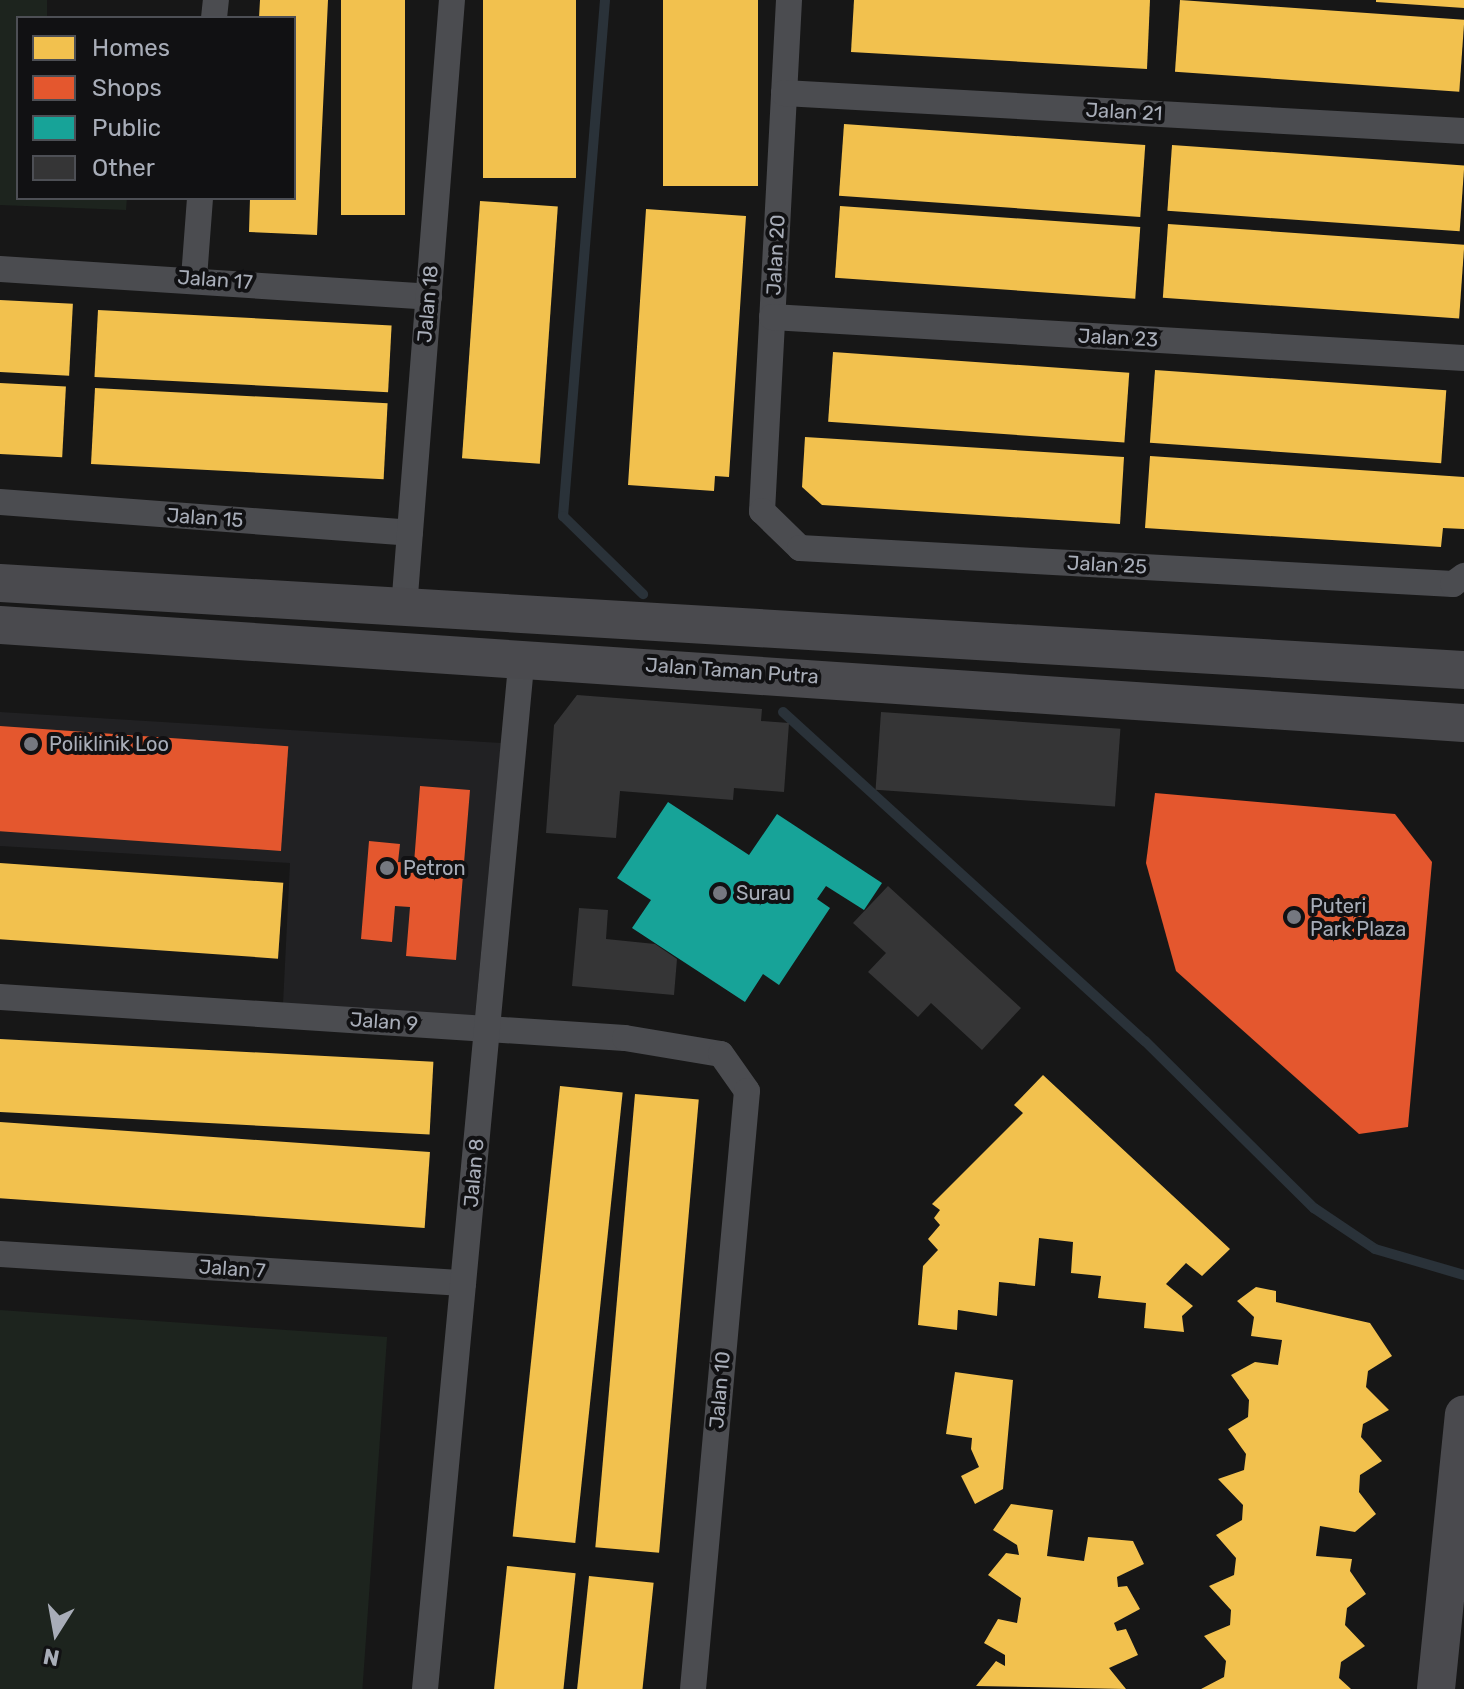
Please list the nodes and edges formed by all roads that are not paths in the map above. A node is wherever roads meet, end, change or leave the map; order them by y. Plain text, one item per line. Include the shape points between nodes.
1 (452, 0) edge
2 (789, 0) edge
3 (784, 93) junction
4 (1464, 131) edge
5 (200, 200) edge
6 (0, 269) edge
7 (194, 278) junction
8 (429, 297) junction
9 (772, 317) junction
10 (1464, 358) edge
11 (0, 502) edge
12 (762, 511) joint
13 (410, 533) junction
14 (1464, 576) edge
15 (0, 583) edge
16 (404, 608) junction
17 (0, 625) edge
18 (1464, 644) edge
19 (522, 656) junction
20 (1425, 666) junction
21 (1464, 670) edge
22 (1404, 717) junction
23 (1464, 723) edge
24 (1464, 745) edge
25 (0, 997) edge
26 (487, 1029) junction
27 (747, 1091) joint
28 (0, 1254) edge
29 (463, 1283) junction
30 (1464, 1414) edge
31 (425, 1689) edge
32 (693, 1689) edge
33 (1436, 1689) edge

1 - 8 street, Jalan 18
2 - 3 street, Jalan 20
3 - 4 street, Jalan 21
3 - 9 street, Jalan 20
5 - 7 street
6 - 7 street, Jalan 17
7 - 8 street, Jalan 17
8 - 13 street, Jalan 18
9 - 10 street, Jalan 23
9 - 12 street, Jalan 20
11 - 13 street, Jalan 15
12 - 14 street, Jalan 25 via 800,548 1453,584
13 - 16 street, Jalan 18
15 - 16 street
16 - 20 street
17 - 19 street, Jalan Taman Putra
18 - 20 street
19 - 22 street, Jalan Taman Putra
19 - 26 street, Jalan 8
20 - 21 street
22 - 23 street, Jalan Taman Putra
22 - 24 street
25 - 26 street, Jalan 9
26 - 27 street, Jalan 9 via 625,1038 721,1054
26 - 29 street, Jalan 8
27 - 32 street, Jalan 10
28 - 29 street, Jalan 7
29 - 31 street, Jalan 8
30 - 33 street

